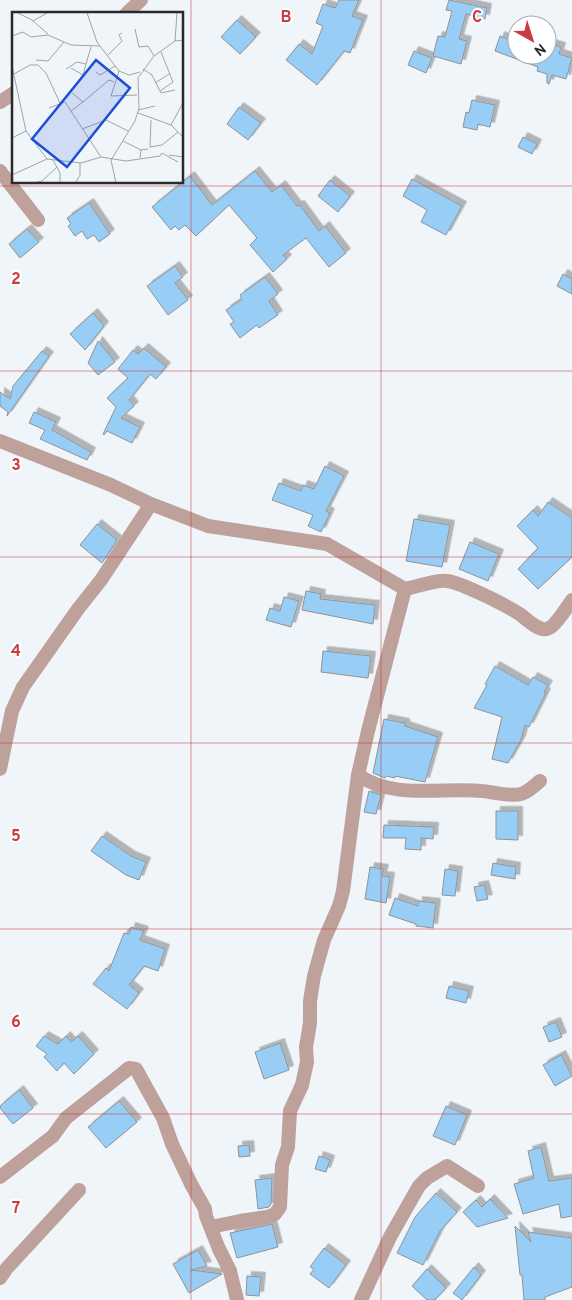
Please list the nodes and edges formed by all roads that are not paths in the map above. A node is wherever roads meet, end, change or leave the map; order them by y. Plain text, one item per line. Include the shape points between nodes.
1 (141, 0) edge
2 (128, 12) edge
3 (12, 95) edge
4 (0, 102) edge
5 (0, 171) edge
6 (38, 220) dead end
7 (0, 441) edge
8 (151, 504) junction
9 (406, 589) junction
10 (572, 600) edge
11 (1, 762) edge
12 (358, 775) junction
13 (540, 781) dead end
14 (0, 1178) edge
15 (478, 1186) dead end
16 (80, 1190) dead end
17 (210, 1227) junction
18 (0, 1278) edge
19 (237, 1300) edge
20 (361, 1300) edge

1 - 2 street
3 - 4 street
5 - 6 street
7 - 8 street via 111,484
8 - 9 street via 208,526 328,544
8 - 11 street via 23,687 12,711
9 - 10 street via 446,580 547,629 553,626
9 - 12 street
12 - 13 street via 366,781 407,791 482,790 509,795 521,794
12 - 17 street via 343,891 314,976 307,1062 302,1085 290,1111 280,1207 267,1217
14 - 17 street via 53,1136 66,1118 129,1068 136,1069 163,1118 172,1144 205,1209
15 - 20 street via 447,1166 419,1186 390,1237
16 - 18 street
17 - 19 street via 230,1271

